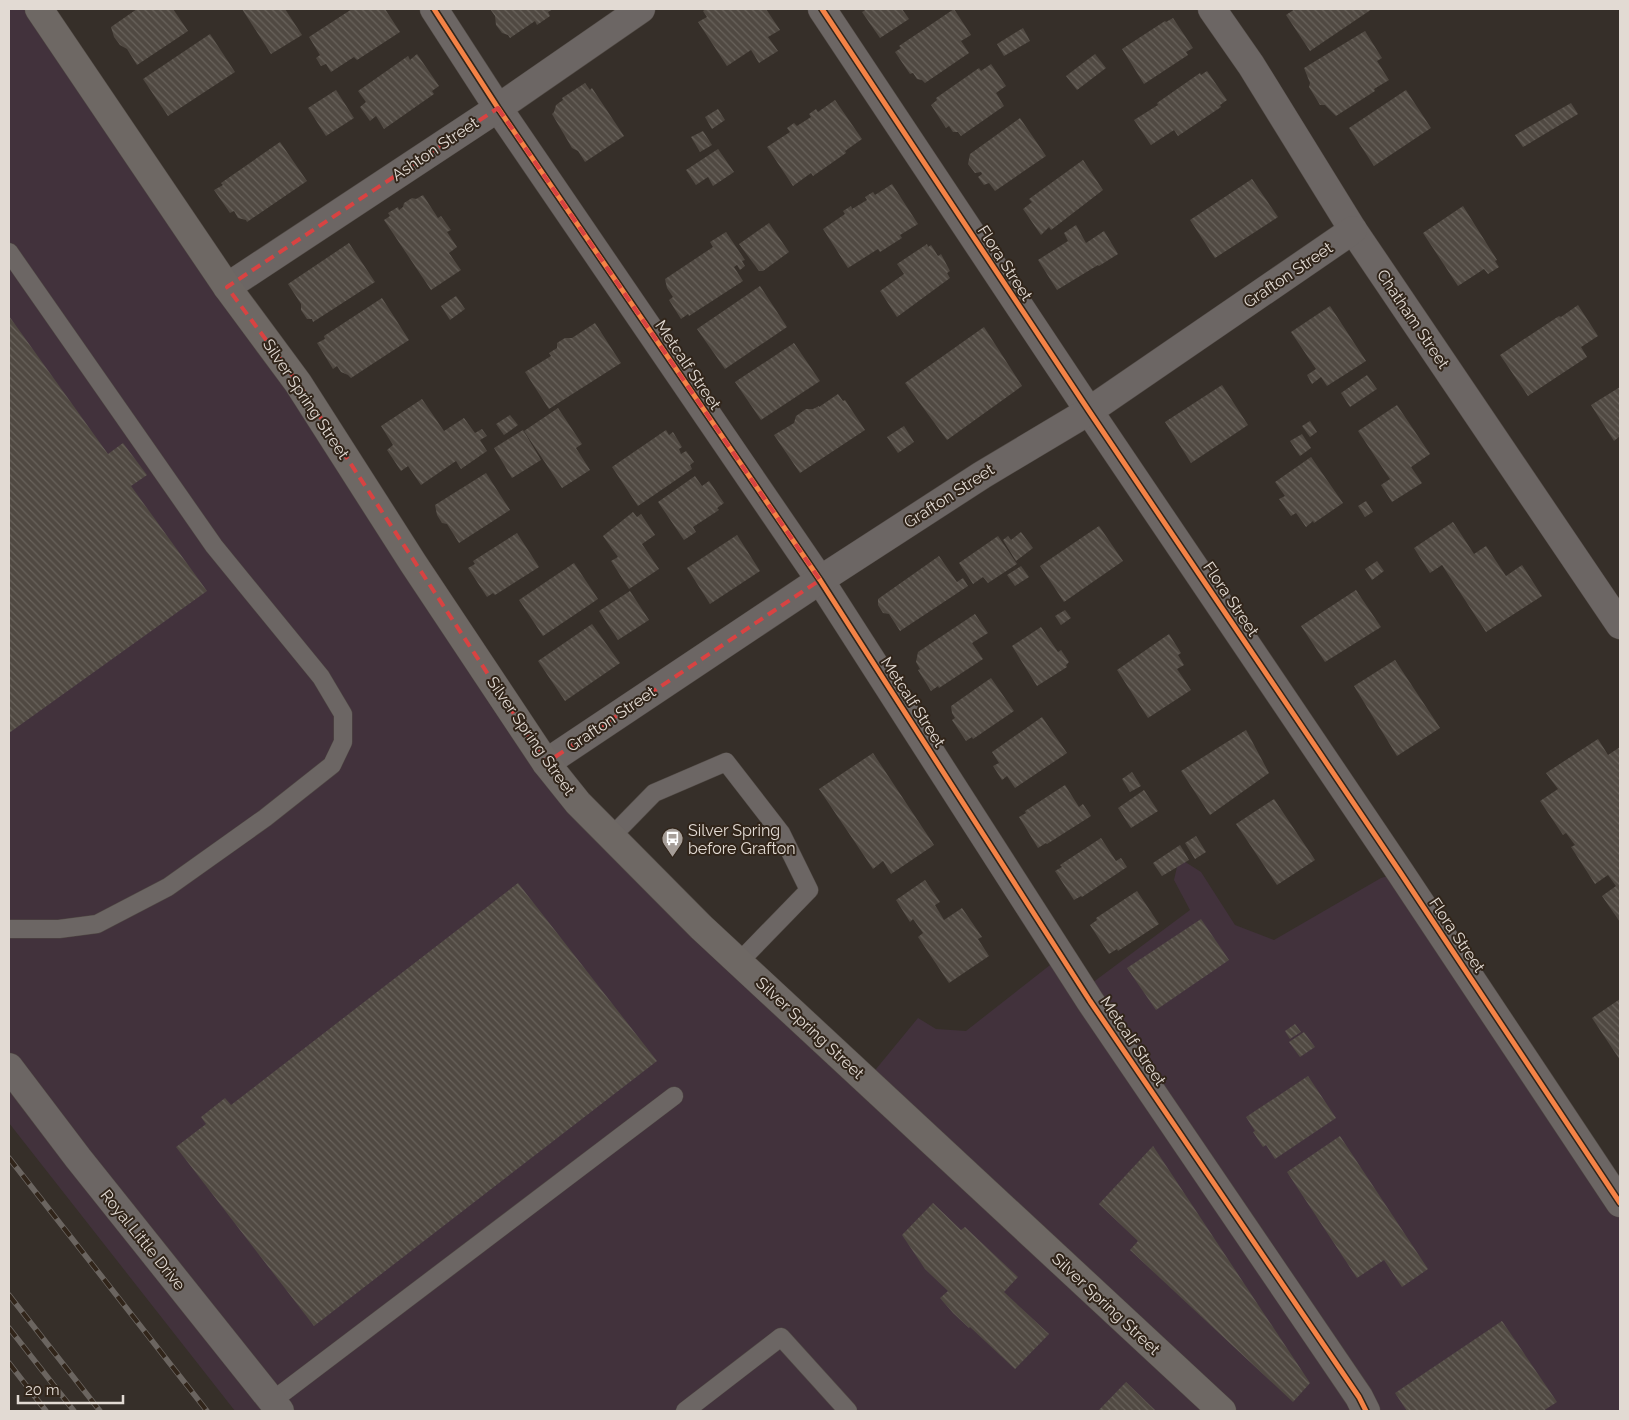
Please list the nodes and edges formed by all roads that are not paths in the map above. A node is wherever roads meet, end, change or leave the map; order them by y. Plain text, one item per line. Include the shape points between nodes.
1 (39, 9) edge
2 (434, 9) edge
3 (641, 9) edge
4 (822, 9) edge
5 (1212, 9) edge
6 (498, 108) junction
7 (1353, 230) junction
8 (9, 252) edge
9 (227, 287) junction
10 (1089, 411) junction
11 (820, 580) junction
12 (1620, 625) edge
13 (546, 763) junction
14 (612, 837) junction
15 (9, 929) edge
16 (739, 962) junction
17 (9, 1066) edge
18 (674, 1096) dead end
19 (1620, 1203) edge
20 (276, 1406) edge
21 (686, 1411) edge
22 (848, 1411) edge
23 (1222, 1411) edge
24 (1366, 1411) edge

1 - 9 main road, Silver Spring Street
2 - 6 street, Metcalf Street
3 - 6 street, Ashton Street
4 - 10 street, Flora Street
5 - 7 street, Chatham Street via 1251,65
6 - 9 street, Ashton Street
6 - 11 street, Metcalf Street
7 - 10 street, Grafton Street
7 - 12 street, Chatham Street
8 - 15 lane via 214,546 321,677 343,714 343,742 332,765 265,818 168,887 97,924 59,929
9 - 13 main road, Silver Spring Street via 298,383
10 - 11 street, Grafton Street via 982,475
10 - 19 street, Flora Street
11 - 13 street, Grafton Street
11 - 24 street, Metcalf Street via 1090,1001
13 - 14 main road, Silver Spring Street via 578,803
14 - 16 main road, Silver Spring Street
14 - 16 lane via 654,793 726,762 781,833 809,890
16 - 23 main road, Silver Spring Street
17 - 20 street, Royal Little Drive via 78,1158
18 - 20 lane
21 - 22 lane via 781,1337

